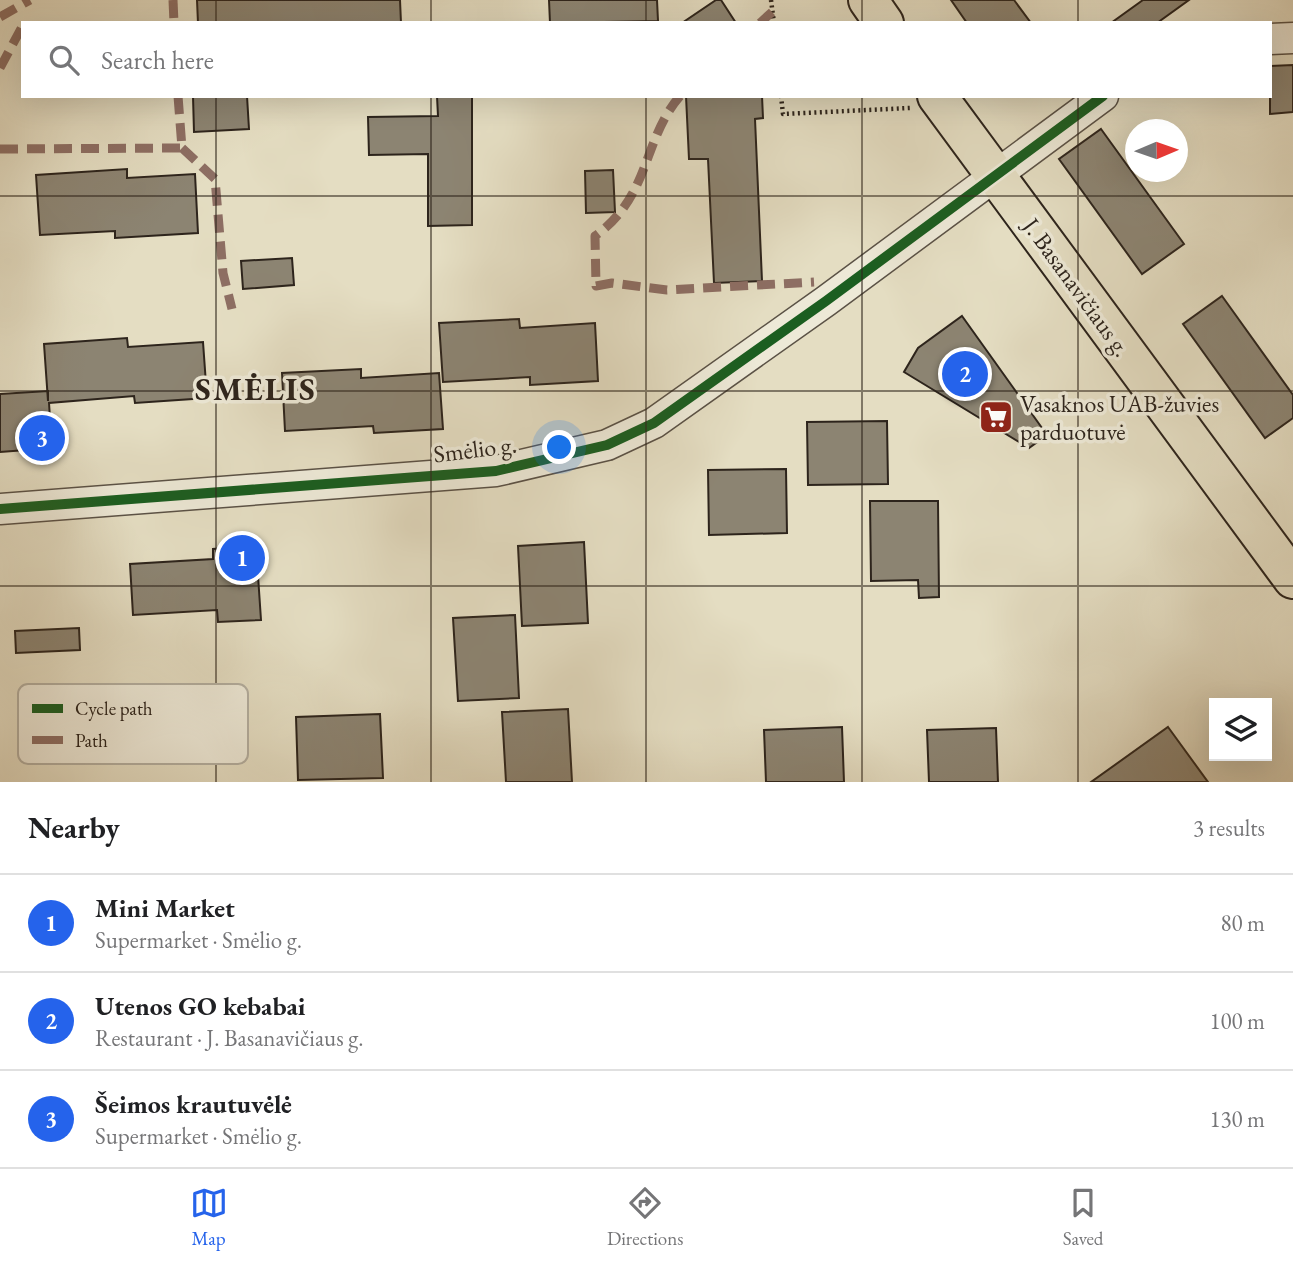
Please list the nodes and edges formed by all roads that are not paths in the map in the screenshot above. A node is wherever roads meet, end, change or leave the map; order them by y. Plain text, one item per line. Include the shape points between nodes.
1 (868, 0) edge
2 (883, 21) edge
3 (1293, 38) edge
4 (1272, 40) edge
5 (1100, 98) edge
6 (946, 109) edge
7 (995, 176) junction
8 (0, 509) edge
9 (1293, 579) edge

1 - 2 main road
3 - 4 street
5 - 7 street, Smėlio g.
6 - 7 main road, J. Basanavičiaus g.
7 - 8 street, Smėlio g. via 654,423 607,445 496,471
7 - 9 main road, J. Basanavičiaus g.

